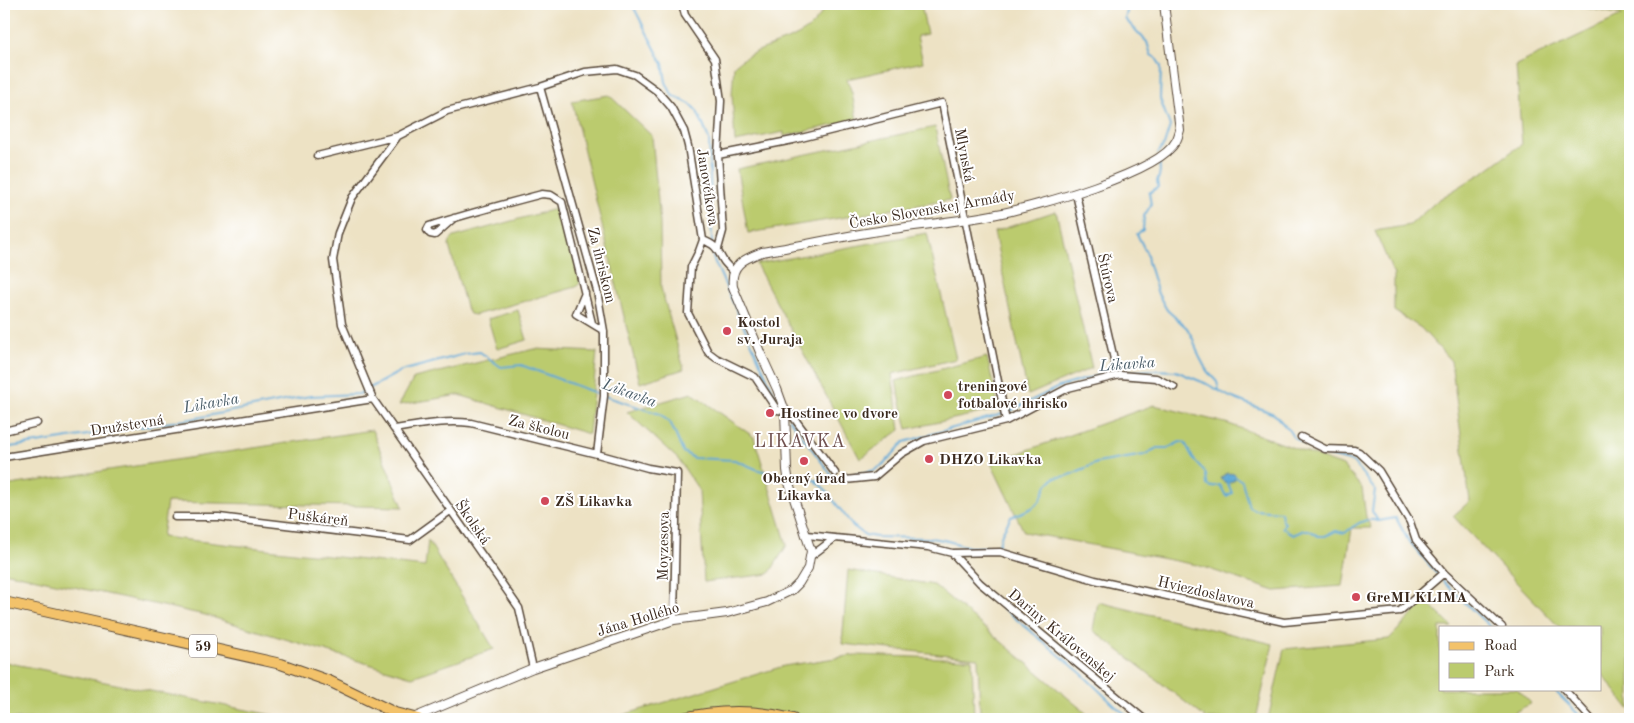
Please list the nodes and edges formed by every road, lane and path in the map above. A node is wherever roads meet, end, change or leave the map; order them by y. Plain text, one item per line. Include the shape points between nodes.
1 (682, 4) edge
2 (1164, 4) edge
3 (540, 86) junction
4 (398, 136) junction
5 (718, 155) junction
6 (317, 156) dead end
7 (1076, 194) junction
8 (454, 218) dead end
9 (965, 219) junction
10 (703, 240) junction
11 (718, 249) junction
12 (734, 272) junction
13 (585, 293) junction
14 (592, 323) junction
15 (604, 331) junction
16 (1116, 368) dead end
17 (1174, 386) dead end
18 (373, 399) junction
19 (785, 411) junction
20 (1005, 416) junction
21 (36, 423) dead end
22 (394, 429) junction
23 (4, 431) edge
24 (1302, 437) dead end
25 (597, 454) junction
26 (4, 457) edge
27 (677, 473) joint
28 (835, 473) dead end
29 (845, 480) dead end
30 (450, 511) junction
31 (175, 517) dead end
32 (807, 535) junction
33 (835, 538) junction
34 (952, 553) junction
35 (972, 553) junction
36 (810, 556) junction
37 (965, 568) junction
38 (1444, 573) junction
39 (4, 602) edge
40 (674, 620) junction
41 (1501, 626) edge
42 (532, 668) junction
43 (1565, 690) edge
44 (394, 716) edge
45 (416, 719) edge
46 (678, 719) edge
47 (793, 719) edge
48 (1144, 719) edge
49 (1591, 719) edge

1 - 5 street via 685,15 715,59 722,101
2 - 7 street, Česko Slovenskej Armády via 1180,130 1176,142 1148,163
3 - 4 street, Janovčíkova via 448,111
3 - 10 street, Janovčíkova via 584,72 617,69 628,72 657,91 672,107 684,132
3 - 15 street, Za ihriskom via 597,291
4 - 6 street
4 - 18 street, Školská via 352,198 338,233 333,260 342,324
5 - 9 street, Mlynská via 942,103
5 - 11 street via 723,231
7 - 9 street, Česko Slovenskej Armády
7 - 16 street, Štúrova
8 - 13 street via 551,194 562,202
9 - 12 street, Česko Slovenskej Armády via 762,252 740,262
9 - 20 street, Mlynská
10 - 11 street, Janovčíkova
10 - 19 street via 691,267 688,313 708,352 755,377 777,410
11 - 12 street, Janovčíkova via 723,261
12 - 19 street, Janovčíkova via 733,287
13 - 14 street
13 - 14 street via 576,314
14 - 15 street
15 - 25 street, Za ihriskom via 604,396
17 - 20 street via 1156,378 1120,375 1068,388
18 - 22 street, Školská
18 - 26 street, Družstevná
19 - 28 street via 791,414
19 - 32 street, Janovčíkova via 787,472
20 - 29 street via 924,442 901,454 874,477
21 - 23 street
22 - 25 street, Za školou via 443,421 462,422
22 - 30 street, Školská
24 - 38 street via 1324,449 1359,452 1379,471 1410,522 1416,540
25 - 27 street, Za školou
27 - 40 street, Moyzesova
30 - 31 street, Puškáreň via 410,540 219,517
30 - 42 street, Školská via 519,608
32 - 33 street
32 - 36 street, Janovčíkova
33 - 34 street via 928,547
33 - 36 street
34 - 35 street, Hviezdoslavova
34 - 37 street, Dariny Kráľovenskej
35 - 37 street
35 - 38 street, Hviezdoslavova via 1000,552 1095,580 1284,622 1400,611
36 - 40 street, Jána Hollého via 808,568 799,583 778,597 727,613
37 - 48 street, Dariny Kráľovenskej
38 - 41 street
39 - 44 main road, 59 via 281,664 329,681
40 - 42 street, Jána Hollého
42 - 45 street, Jána Hollého
43 - 49 street
44 - 45 main road, 59
46 - 47 main road via 738,711

